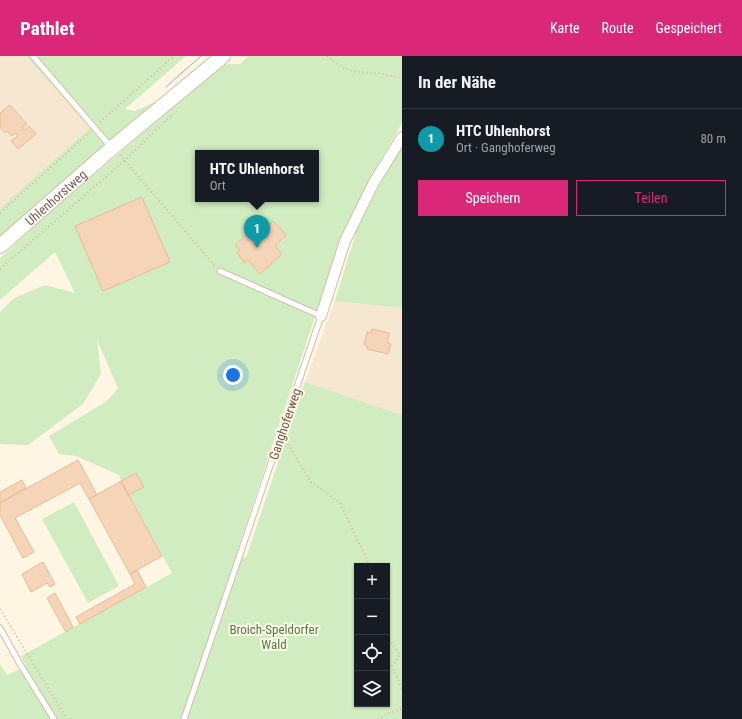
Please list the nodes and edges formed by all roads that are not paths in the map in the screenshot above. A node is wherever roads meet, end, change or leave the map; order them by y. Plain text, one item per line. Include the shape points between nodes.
1 (33, 56) edge
2 (223, 56) edge
3 (402, 137) edge
4 (112, 148) junction
5 (0, 246) edge
6 (220, 271) road end
7 (321, 316) junction
8 (0, 628) edge
9 (54, 719) edge
10 (184, 719) edge

1 - 4 lane
2 - 4 main road, Uhlenhorstweg
3 - 7 street, Ganghoferweg via 373,184 345,241
4 - 5 main road, Uhlenhorstweg
6 - 7 lane
7 - 10 lane, Ganghoferweg
8 - 9 lane

